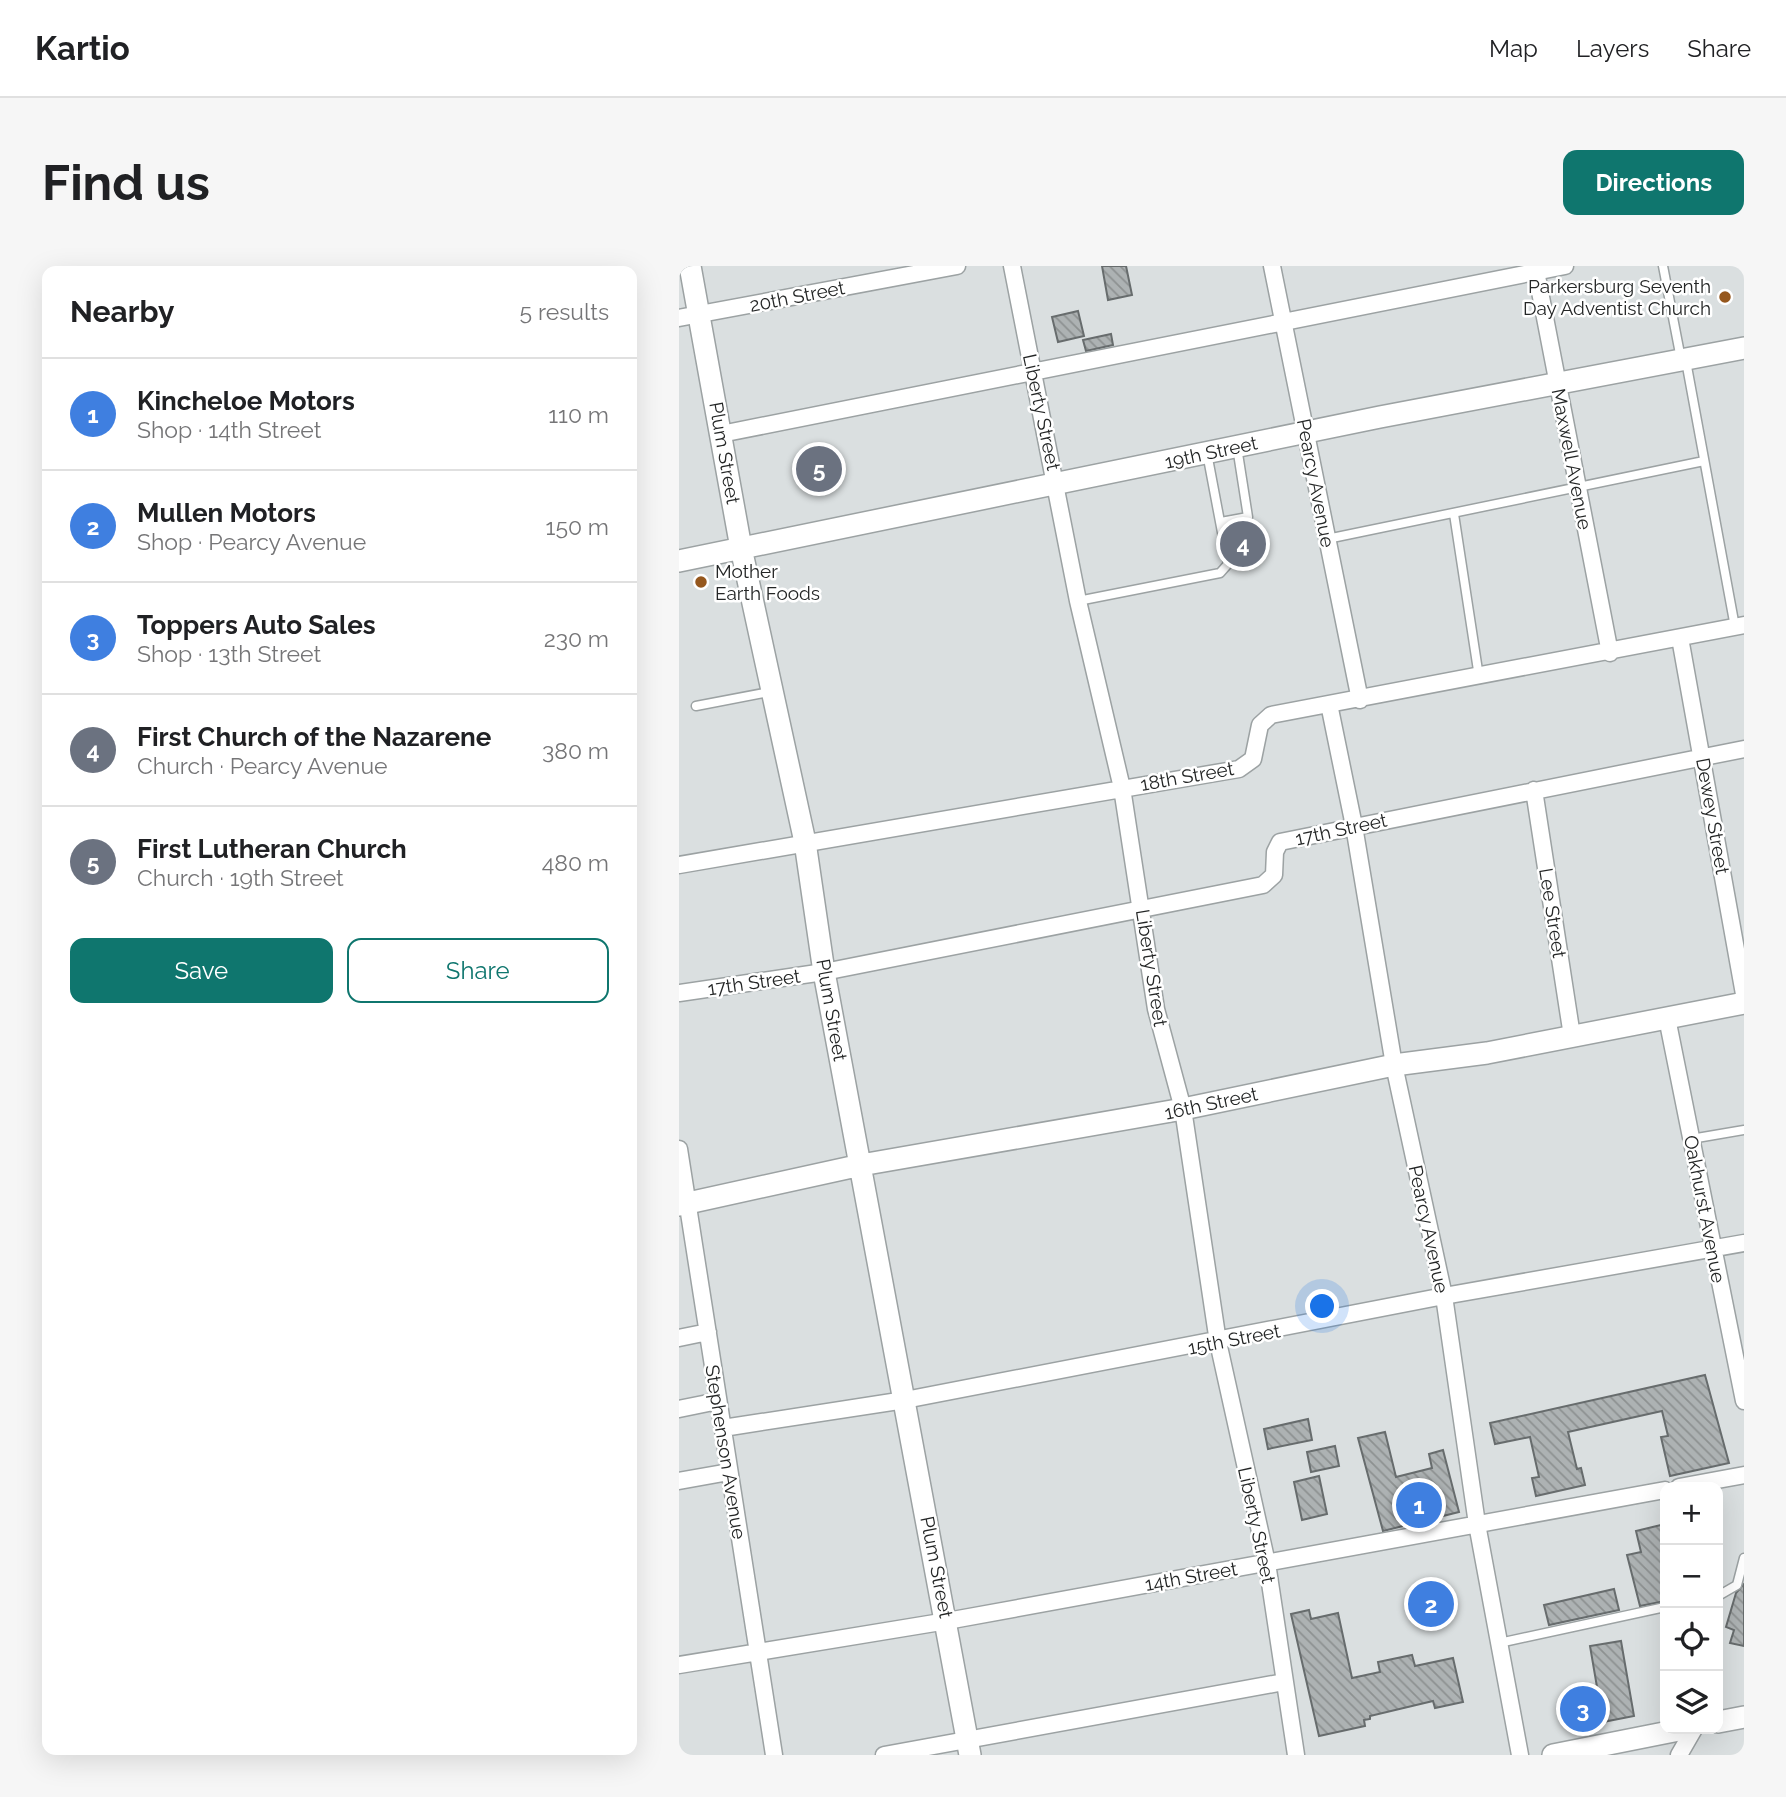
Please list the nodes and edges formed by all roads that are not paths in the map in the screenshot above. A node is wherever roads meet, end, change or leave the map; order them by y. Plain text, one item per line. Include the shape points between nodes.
1 (690, 266) edge
2 (957, 266) edge
3 (1012, 266) edge
4 (1272, 266) edge
5 (1565, 266) edge
6 (1663, 266) edge
7 (1536, 269) edge
8 (701, 314) junction
9 (679, 318) edge
10 (1283, 323) junction
11 (1744, 348) edge
12 (1683, 359) junction
13 (1034, 373) junction
14 (1558, 384) junction
15 (1307, 432) junction
16 (722, 434) junction
17 (1237, 447) junction
18 (1207, 453) junction
19 (1704, 461) junction
20 (1057, 485) junction
21 (1579, 489) junction
22 (1454, 514) junction
23 (1220, 522) junction
24 (1327, 539) junction
25 (741, 548) junction
26 (679, 561) edge
27 (1079, 601) junction
28 (1739, 626) edge
29 (1679, 638) junction
30 (1610, 653) junction
31 (1479, 677) junction
32 (772, 692) junction
33 (1360, 700) junction
34 (1329, 704) junction
35 (696, 706) dead end
36 (1744, 749) edge
37 (1703, 757) junction
38 (1122, 788) junction
39 (1534, 790) junction
40 (1354, 826) junction
41 (804, 842) junction
42 (679, 865) edge
43 (1143, 909) junction
44 (1738, 921) edge
45 (824, 972) junction
46 (679, 993) edge
47 (1744, 994) edge
48 (1744, 1003) edge
49 (1667, 1018) junction
50 (1572, 1036) junction
51 (1394, 1065) junction
52 (1183, 1109) junction
53 (1744, 1130) edge
54 (1691, 1139) junction
55 (679, 1149) edge
56 (861, 1165) junction
57 (683, 1204) edge
58 (1744, 1243) edge
59 (1712, 1248) junction
60 (1444, 1296) junction
61 (708, 1332) junction
62 (679, 1338) edge
63 (1218, 1342) junction
64 (905, 1400) junction
65 (718, 1401) junction
66 (1744, 1401) edge
67 (679, 1409) edge
68 (723, 1428) junction
69 (729, 1472) junction
70 (1744, 1475) edge
71 (679, 1481) edge
72 (1706, 1482) edge
73 (1660, 1491) edge
74 (1477, 1524) junction
75 (1744, 1558) edge
76 (1266, 1563) junction
77 (1723, 1593) edge
78 (1660, 1609) edge
79 (947, 1621) junction
80 (1499, 1643) junction
81 (758, 1652) junction
82 (679, 1665) edge
83 (1284, 1682) junction
84 (1744, 1717) edge
85 (1723, 1721) edge
86 (1660, 1734) edge
87 (1691, 1734) edge
88 (968, 1747) edge
89 (774, 1755) edge
90 (884, 1755) edge
91 (1296, 1755) edge
92 (1520, 1755) edge
93 (1553, 1755) edge
94 (1679, 1755) edge

1 - 8 street, Plum Street
2 - 8 street, 20th Street
3 - 13 street, Liberty Street
4 - 10 street, Pearcy Avenue
5 - 7 street
6 - 12 lane
7 - 10 street
7 - 14 street, Maxwell Avenue
8 - 9 street, 20th Street
8 - 16 street, Plum Street
10 - 13 street
10 - 15 street, Pearcy Avenue
11 - 12 street, 19th Street
12 - 14 street, 19th Street
12 - 19 lane
13 - 16 street
13 - 20 street, Liberty Street
14 - 15 street, 19th Street
14 - 21 street, Maxwell Avenue
15 - 17 street, 19th Street
15 - 24 street, Pearcy Avenue
16 - 25 street, Plum Street
17 - 18 street, 19th Street
17 - 23 lane via 1248,517
18 - 20 street, 19th Street
18 - 23 lane
19 - 21 lane
19 - 28 lane
20 - 25 street, 19th Street
20 - 27 street, Liberty Street
21 - 22 lane
21 - 30 street, Maxwell Avenue
22 - 24 lane
22 - 31 lane
23 - 27 lane via 1228,564 1220,573
24 - 33 street, Pearcy Avenue
25 - 26 street, 19th Street
25 - 32 street, Plum Street
27 - 38 street, Liberty Street
28 - 29 street, 18th Street
29 - 30 street, 18th Street
29 - 37 street, Dewey Street
30 - 31 street, 18th Street
31 - 33 street, 18th Street
32 - 35 lane
32 - 41 street, Plum Street
33 - 34 street, 18th Street
34 - 38 street, 18th Street via 1271,715 1260,725 1253,760 1239,769
34 - 40 street, Pearcy Avenue
36 - 37 street, 17th Street
37 - 39 street, 17th Street
37 - 44 street, Dewey Street
38 - 41 street, 18th Street
38 - 43 street, Liberty Street
39 - 40 street, 17th Street
39 - 50 street, Lee Street
40 - 43 street, 17th Street via 1280,842 1274,875 1263,885
40 - 51 street, Pearcy Avenue
41 - 42 street, 18th Street
41 - 45 street, Plum Street
43 - 45 street, 17th Street
43 - 52 street, Liberty Street via 1156,1009
44 - 47 street, Dewey Street
45 - 46 street, 17th Street
45 - 56 street, Plum Street
48 - 49 street, 16th Street
49 - 50 street, 16th Street
49 - 54 street, Oakhurst Avenue
50 - 51 street, 16th Street
51 - 52 street, 16th Street
51 - 60 street, Pearcy Avenue
52 - 56 street, 16th Street
52 - 63 street, Liberty Street
53 - 54 lane
54 - 59 street, Oakhurst Avenue
55 - 57 street, Stephenson Avenue
56 - 57 street, 16th Street
56 - 64 street, Plum Street
57 - 61 street, Stephenson Avenue
58 - 59 street, 15th Street
59 - 60 street, 15th Street
59 - 66 street, Oakhurst Avenue
60 - 63 street, 15th Street
60 - 74 street, Pearcy Avenue
61 - 62 street
61 - 65 street, Stephenson Avenue
63 - 64 street, 15th Street
63 - 76 street, Liberty Street
64 - 68 street, 15th Street
64 - 79 street, Plum Street
65 - 67 street
65 - 68 street, Stephenson Avenue
68 - 69 street, Stephenson Avenue
69 - 71 street
69 - 81 street, Stephenson Avenue
70 - 72 street
73 - 74 street, 14th Street
74 - 76 street, 14th Street
74 - 80 street, Pearcy Avenue
75 - 77 lane via 1737,1586
76 - 79 street, 14th Street
76 - 83 street, Liberty Street
78 - 80 lane
79 - 81 street, 14th Street
79 - 88 street, Plum Street
80 - 92 street, Pearcy Avenue
81 - 82 street, 14th Street
81 - 89 street, Stephenson Avenue
83 - 88 street
83 - 91 street, Liberty Street
84 - 85 street
86 - 93 street
87 - 94 street
88 - 90 street

